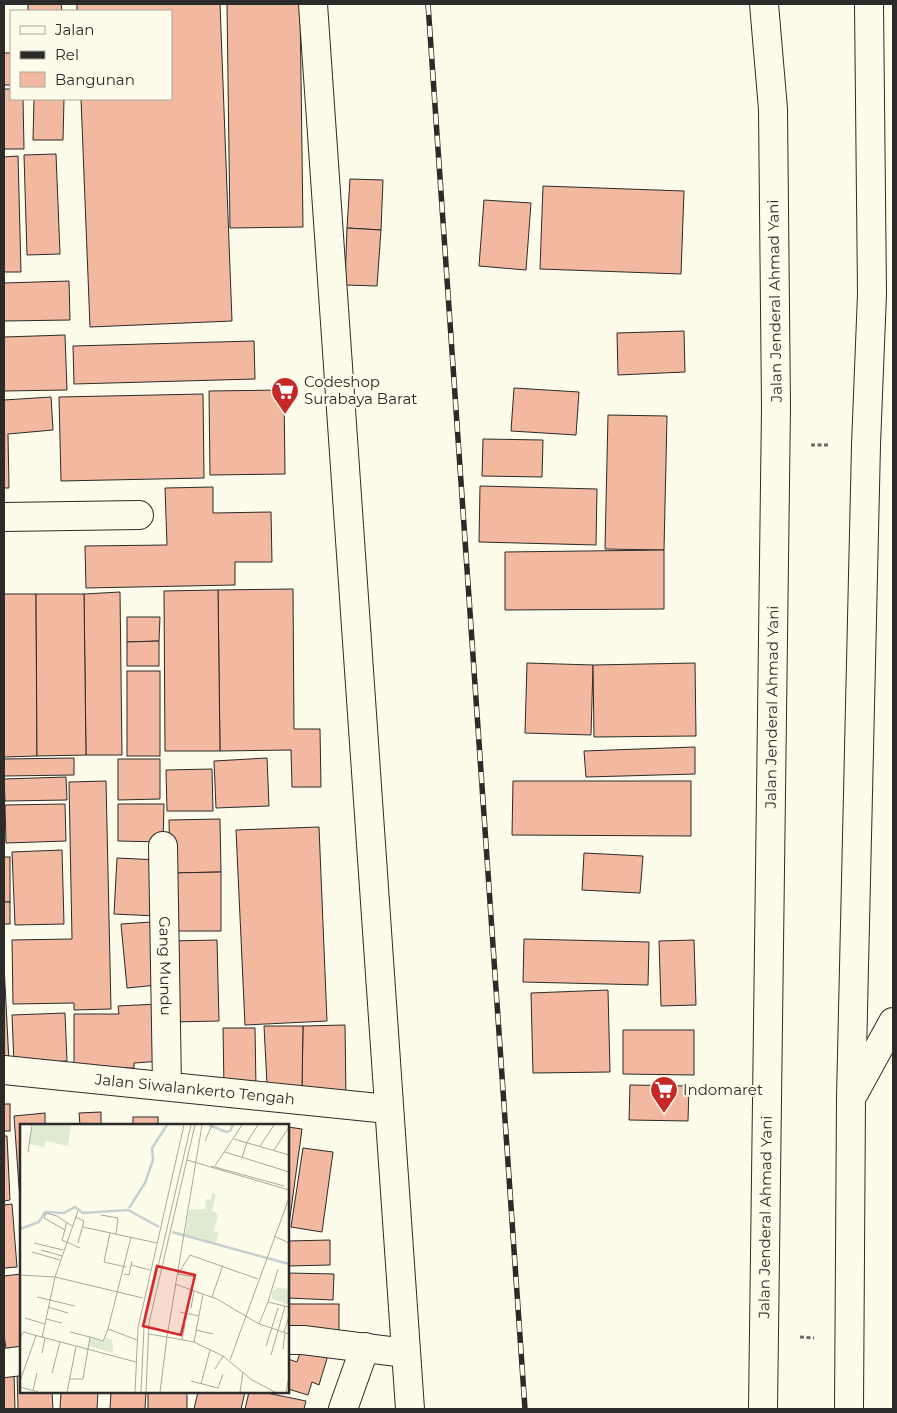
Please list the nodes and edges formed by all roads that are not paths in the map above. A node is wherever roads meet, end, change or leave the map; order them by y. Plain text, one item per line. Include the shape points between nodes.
1 (313, 4) edge
2 (764, 4) edge
3 (869, 4) edge
4 (139, 515) dead end
5 (4, 517) edge
6 (163, 846) dead end
7 (893, 1022) edge
8 (4, 1070) edge
9 (167, 1085) junction
10 (852, 1098) junction
11 (388, 1109) junction
12 (289, 1340) edge
13 (365, 1348) junction
14 (406, 1353) junction
15 (20, 1361) edge
16 (4, 1363) edge
17 (343, 1409) edge
18 (410, 1409) edge
19 (763, 1409) edge
20 (849, 1409) edge

1 - 11 main road
2 - 19 main road, Jalan Jenderal Ahmad Yani via 773,109 776,444
3 - 10 main road via 872,294
4 - 5 main road
6 - 9 main road, Gang Mundu
7 - 10 main road
8 - 9 main road, Jalan Siwalankerto Tengah
9 - 11 main road, Jalan Siwalankerto Tengah
10 - 20 main road
11 - 14 main road
12 - 13 main road
13 - 14 main road
13 - 17 main road
14 - 18 main road
15 - 16 main road

